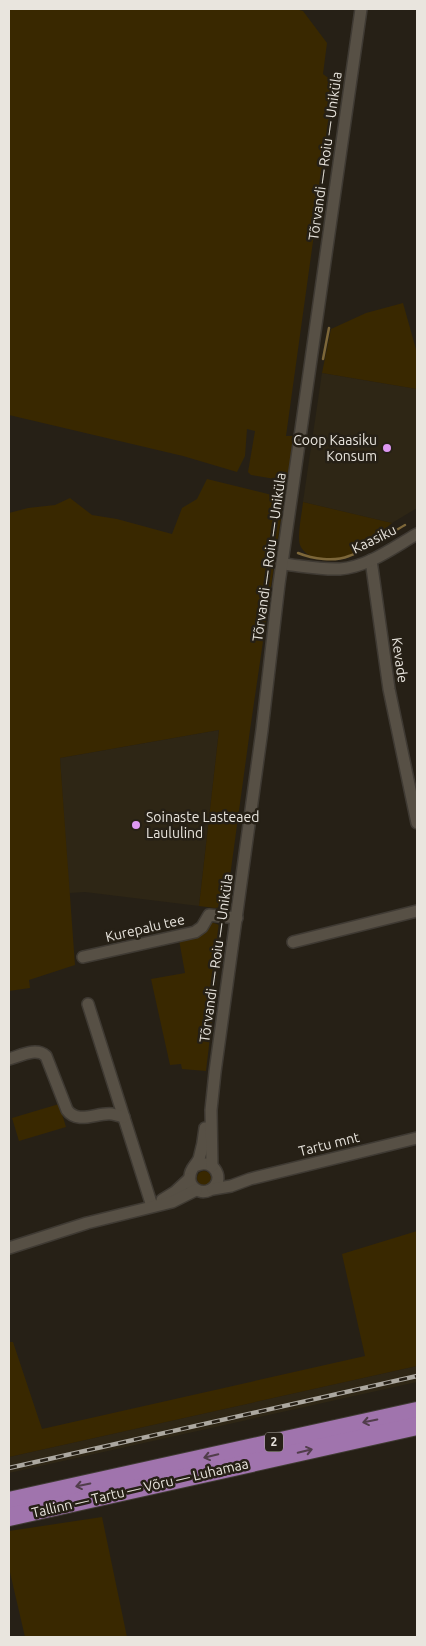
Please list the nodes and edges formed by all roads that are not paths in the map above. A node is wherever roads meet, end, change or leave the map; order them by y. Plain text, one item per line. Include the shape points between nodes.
1 (361, 9) edge
2 (417, 534) edge
3 (370, 560) junction
4 (283, 564) junction
5 (417, 823) edge
6 (417, 912) edge
7 (237, 918) junction
8 (293, 942) dead end
9 (83, 958) dead end
10 (88, 1004) dead end
11 (9, 1059) edge
12 (211, 1110) junction
13 (124, 1118) junction
14 (417, 1138) edge
15 (195, 1166) junction
16 (214, 1169) junction
17 (189, 1179) junction
18 (248, 1180) junction
19 (213, 1189) junction
20 (196, 1190) junction
21 (152, 1206) junction
22 (9, 1248) edge
23 (417, 1411) edge
24 (417, 1426) edge
25 (9, 1501) edge
26 (9, 1517) edge

1 - 4 street, Tõrvandi — Roiu — Uniküla
2 - 3 street, Kaasiku
3 - 4 street, Kaasiku via 341,569
3 - 5 street, Kevade via 389,689
4 - 7 street, Tõrvandi — Roiu — Uniküla
6 - 8 street
7 - 9 street, Kurepalu tee via 209,915 195,932
7 - 12 street, Tõrvandi — Roiu — Uniküla
10 - 13 street
11 - 13 street via 43,1053 67,1110 73,1116 111,1114
12 - 15 street, Tõrvandi — Roiu — Uniküla
12 - 16 street, Tõrvandi — Roiu — Uniküla
13 - 21 street
14 - 18 street, Tartu mnt
15 - 16 street via 204,1163
15 - 17 street
16 - 18 street, Tartu mnt via 230,1178
16 - 19 street via 217,1182
17 - 20 street
17 - 21 street
18 - 19 street, Tartu mnt
19 - 20 street via 205,1192
20 - 21 street via 172,1202
21 - 22 street
23 -> 25 highway, Tallinn — Tartu — Võru — Luhamaa / 2
26 -> 24 highway, Tallinn — Tartu — Võru — Luhamaa / 2

